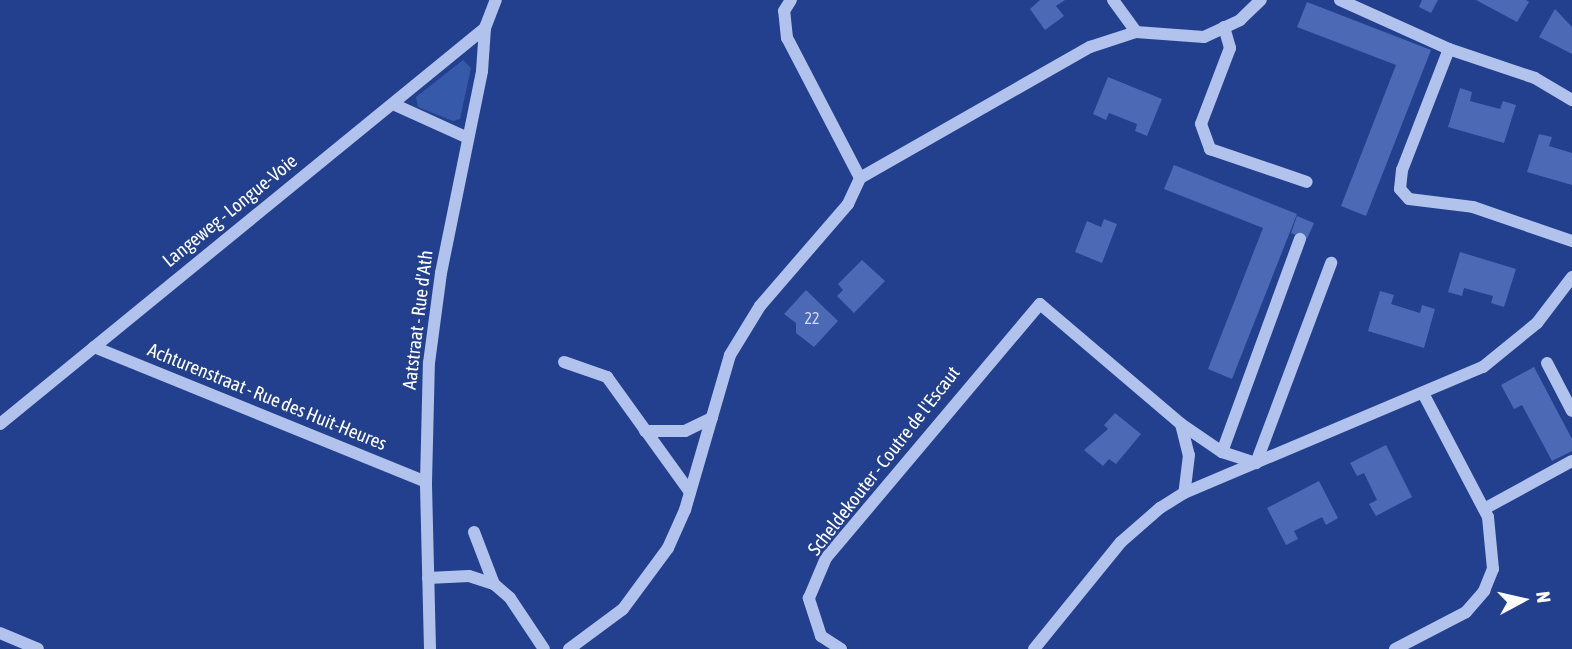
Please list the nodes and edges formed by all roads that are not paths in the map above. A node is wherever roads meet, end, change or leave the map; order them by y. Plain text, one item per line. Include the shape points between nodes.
1 (496, 0) edge
2 (791, 0) edge
3 (1113, 0) edge
4 (1261, 0) edge
5 (1340, 0) edge
6 (1224, 27) junction
7 (485, 28) junction
8 (1136, 32) junction
9 (1448, 49) junction
10 (1572, 100) edge
11 (393, 104) junction
12 (468, 138) junction
13 (860, 178) junction
14 (1307, 182) dead end
15 (1300, 239) dead end
16 (1572, 241) edge
17 (1331, 263) dead end
18 (1572, 277) edge
19 (94, 347) junction
20 (564, 362) dead end
21 (1547, 363) dead end
22 (1424, 395) junction
23 (1572, 411) edge
24 (712, 418) junction
25 (0, 424) edge
26 (1181, 424) junction
27 (645, 431) junction
28 (1222, 452) junction
29 (1572, 461) edge
30 (1256, 463) junction
31 (426, 482) junction
32 (690, 492) junction
33 (1184, 493) junction
34 (1484, 509) junction
35 (474, 532) dead end
36 (428, 578) junction
37 (494, 584) junction
38 (0, 632) edge
39 (38, 649) edge
40 (430, 649) edge
41 (544, 649) edge
42 (569, 649) edge
43 (841, 649) edge
44 (1034, 649) edge
45 (1395, 649) edge

1 - 7 street, Aatstraat - Rue d'Ath
2 - 13 street via 783,11 787,38
3 - 8 street
4 - 6 street
5 - 9 street
6 - 8 street via 1204,37
6 - 14 street via 1230,48 1201,124 1210,149
7 - 11 street, Langeweg - Longue-Voie
7 - 12 street, Aatstraat - Rue d'Ath
8 - 13 street via 1090,47
9 - 10 street via 1535,78
9 - 16 street via 1402,170 1400,189 1409,200 1473,207
11 - 12 street
11 - 19 street, Langeweg - Longue-Voie
12 - 31 street, Aatstraat - Rue d'Ath via 431,350
13 - 24 street via 848,204 760,306 730,355
15 - 28 street
17 - 30 street
18 - 22 street via 1537,324 1483,367
19 - 25 street, Langeweg - Longue-Voie
19 - 31 street, Achturenstraat - Rue des Huit-Heures
20 - 27 street via 607,377
21 - 23 street
22 - 30 street
22 - 34 street
24 - 27 street via 685,431
24 - 32 street
26 - 28 street
26 - 33 street via 1189,455
26 - 43 street, Scheldekouter - Coutre de l'Escaut via 1040,304 826,558 809,598 821,636
27 - 32 street
28 - 30 street
29 - 34 street
30 - 33 street
31 - 36 street, Aatstraat - Rue d'Ath
32 - 42 street via 668,548 623,609
33 - 44 street via 1121,541
34 - 45 street via 1493,555 1484,591 1466,612
35 - 37 street
36 - 37 street via 470,576
36 - 40 street, Aatstraat - Rue d'Ath
37 - 41 street via 516,605
38 - 39 street

